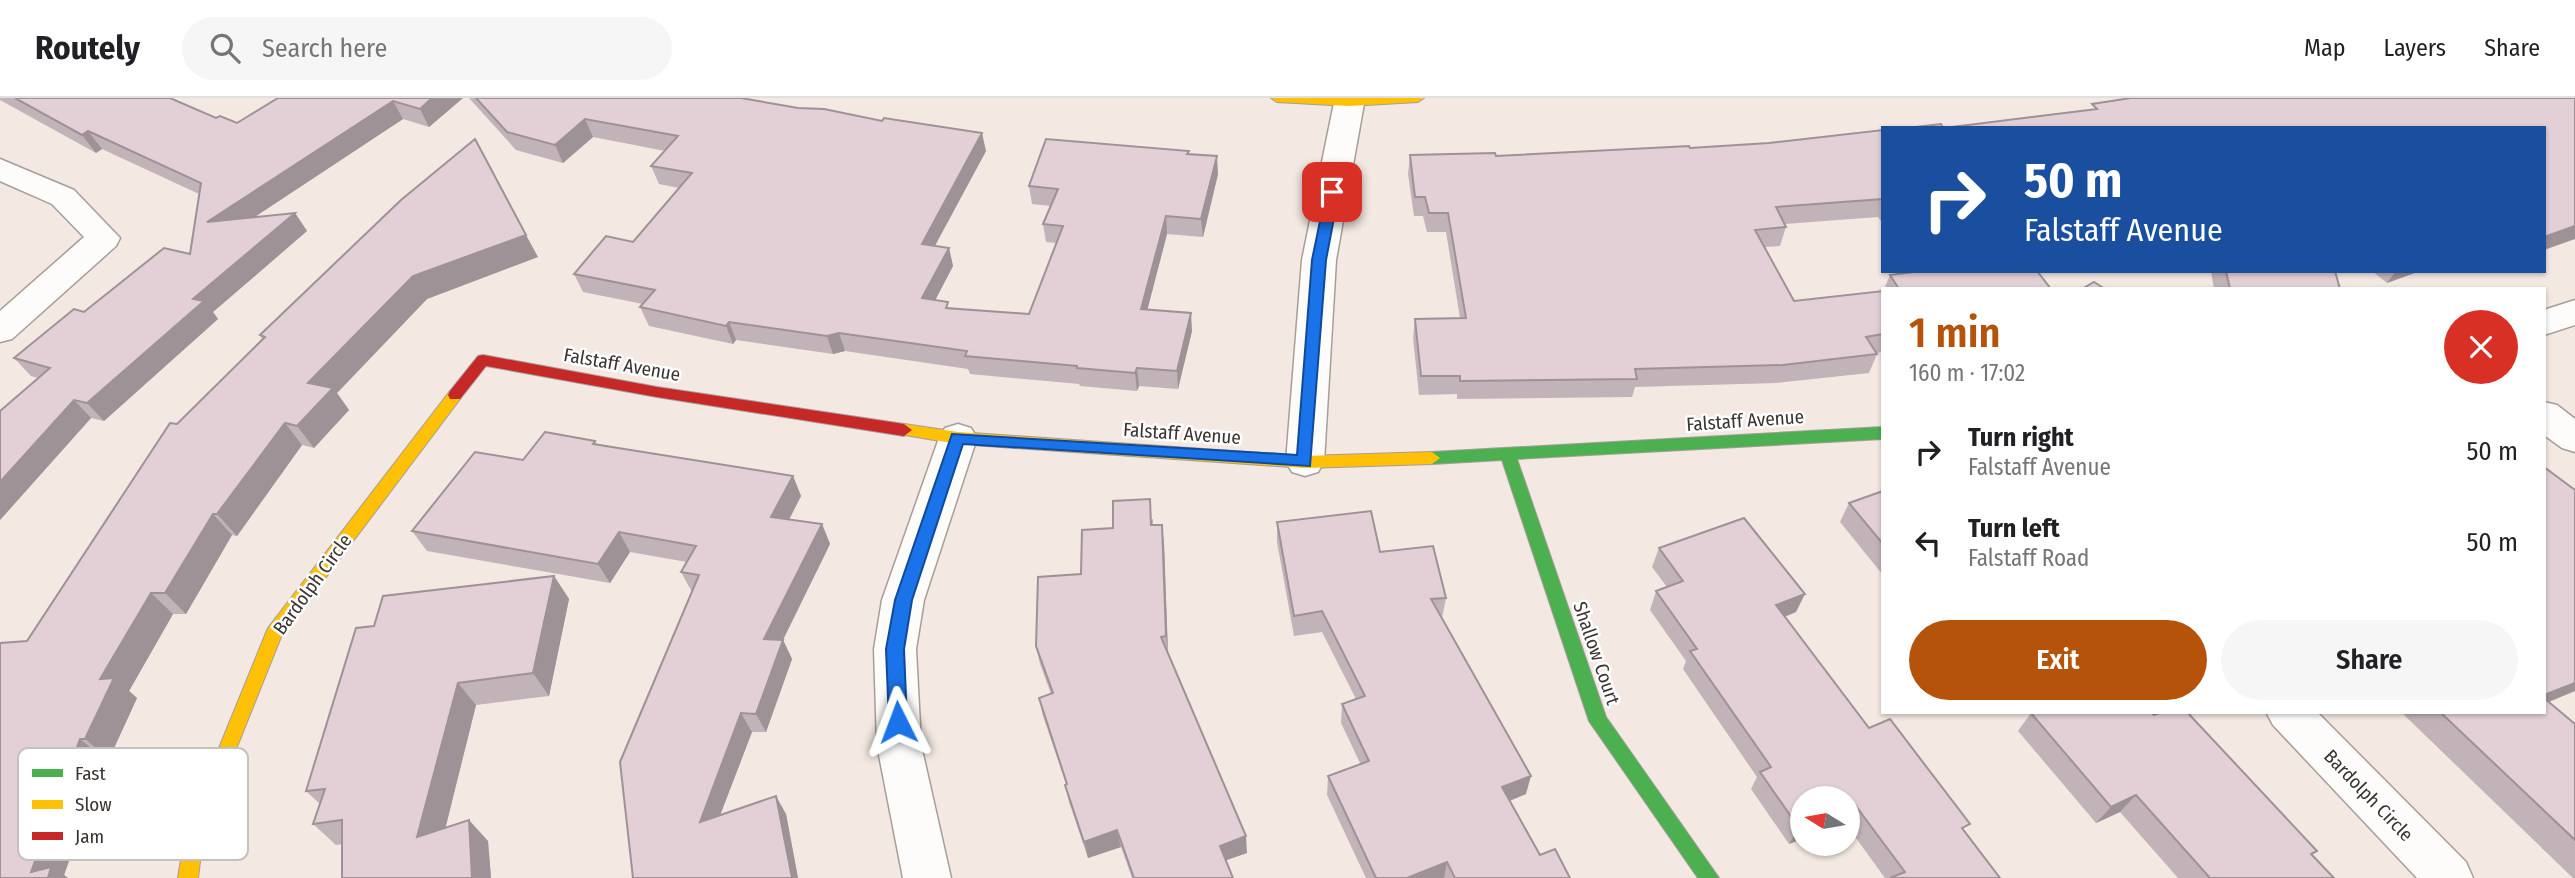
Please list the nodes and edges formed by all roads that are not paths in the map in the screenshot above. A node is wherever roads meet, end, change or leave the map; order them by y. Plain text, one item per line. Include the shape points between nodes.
1 (1277, 98) edge
2 (1418, 98) edge
3 (1349, 100) edge
4 (0, 169) edge
5 (2575, 312) edge
6 (2546, 322) edge
7 (0, 330) edge
8 (483, 360) joint
9 (2546, 416) edge
10 (1881, 433) edge
11 (958, 438) junction
12 (2575, 438) edge
13 (1508, 456) junction
14 (1305, 462) junction
15 (2290, 714) edge
16 (228, 748) edge
17 (191, 860) edge
18 (188, 878) edge
19 (927, 878) edge
20 (1709, 878) edge
21 (2449, 878) edge

1 - 3 street
2 - 3 street
3 - 14 street via 1319,260
4 - 7 street via 63,197 104,239
5 - 6 street
8 - 11 street, Falstaff Avenue
8 - 16 street, Bardolph Circle via 274,633
9 - 12 street
10 - 13 street, Falstaff Avenue
11 - 14 street, Falstaff Avenue
11 - 19 street via 906,588 895,649 900,745
13 - 14 street, Falstaff Avenue
13 - 20 street, Shallow Court via 1598,721
15 - 21 street, Bardolph Circle
17 - 18 street, Bardolph Circle

